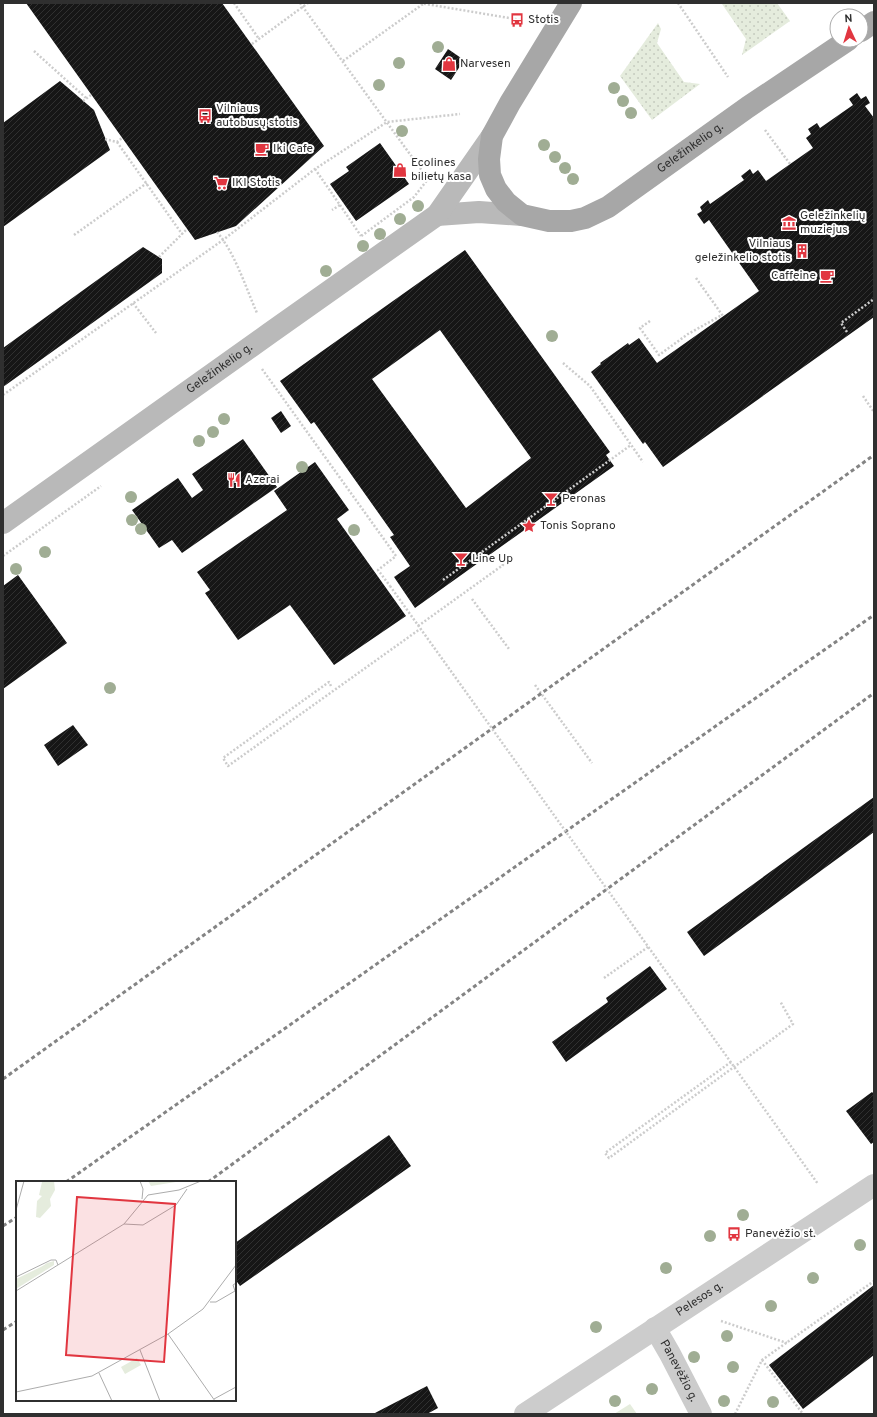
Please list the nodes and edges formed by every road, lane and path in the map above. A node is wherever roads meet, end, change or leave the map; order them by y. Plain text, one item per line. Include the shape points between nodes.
1 (234, 3) edge
2 (300, 3) edge
3 (308, 3) edge
4 (422, 3) edge
5 (571, 3) edge
6 (678, 3) edge
7 (303, 7) junction
8 (521, 20) dead end
9 (259, 39) junction
10 (252, 44) dead end
11 (836, 48) edge
12 (34, 51) dead end
13 (343, 61) junction
14 (728, 77) dead end
15 (91, 94) dead end
16 (86, 98) junction
17 (83, 101) dead end
18 (460, 114) dead end
19 (387, 122) junction
20 (764, 130) dead end
21 (492, 136) junction
22 (122, 138) dead end
23 (105, 139) dead end
24 (117, 142) junction
25 (790, 164) dead end
26 (315, 169) junction
27 (428, 179) dead end
28 (147, 183) junction
29 (340, 205) junction
30 (332, 210) dead end
31 (438, 215) junction
32 (522, 215) junction
33 (187, 229) dead end
34 (217, 232) dead end
35 (182, 234) junction
36 (74, 235) dead end
37 (361, 236) dead end
38 (223, 240) junction
39 (158, 257) dead end
40 (696, 278) dead end
41 (874, 299) edge
42 (134, 303) junction
43 (257, 313) dead end
44 (650, 322) dead end
45 (847, 332) dead end
46 (156, 333) dead end
47 (563, 363) dead end
48 (262, 369) dead end
49 (3, 395) edge
50 (863, 396) dead end
51 (874, 412) edge
52 (631, 445) junction
53 (643, 462) dead end
54 (3, 523) edge
55 (502, 564) dead end
56 (443, 580) dead end
57 (472, 599) dead end
58 (419, 627) junction
59 (509, 649) dead end
60 (535, 685) dead end
61 (331, 686) dead end
62 (592, 763) dead end
63 (648, 947) junction
64 (604, 978) dead end
65 (780, 1001) dead end
66 (731, 1062) junction
67 (818, 1184) dead end
68 (874, 1185) edge
69 (874, 1281) edge
70 (721, 1321) dead end
71 (655, 1328) junction
72 (787, 1343) junction
73 (762, 1360) junction
74 (525, 1414) edge
75 (701, 1414) edge
76 (735, 1414) edge
77 (803, 1414) edge

1 - 9 path
2 - 7 path
3 - 7 path
4 - 8 path
4 - 13 path
5 - 21 main road, Geležinkelio g.
6 - 14 path
7 - 9 path
7 - 13 path
9 - 10 path
11 - 32 main road, Geležinkelio g. via 608,207 585,218 571,221 549,221
12 - 16 path
13 - 19 path
15 - 16 path
16 - 17 path
18 - 19 path
19 - 26 path
19 - 27 path
20 - 25 path
21 - 31 main road, Geležinkelio g.
21 - 32 main road, Geležinkelio g. via 490,175 506,202
22 - 24 path
23 - 24 path
24 - 28 path
26 - 29 path
26 - 38 path
28 - 35 path
28 - 36 path
29 - 30 path
29 - 37 path
31 - 32 main road, Geležinkelio g. via 479,212
31 - 54 main road, Geležinkelio g.
33 - 35 path
34 - 38 path
35 - 39 path
38 - 42 path
38 - 43 path
40 - 44 path via 723,316 688,334 660,355 640,328
41 - 45 path via 841,323
42 - 46 path
42 - 49 path
47 - 52 path via 590,386
48 - 58 path, bridge via 396,556 378,570
50 - 51 path
52 - 53 path
52 - 56 path
55 - 58 path
57 - 59 path
58 - 61 path via 228,766 223,758 329,682
58 - 63 path, bridge
60 - 62 path
63 - 64 path
63 - 66 path, bridge
65 - 66 path via 793,1024 609,1158 605,1153
66 - 67 path, bridge
68 - 71 street, Pelesos g.
69 - 72 path
70 - 72 path
71 - 74 street, Pelesos g.
71 - 75 street, Panevėžio g.
72 - 73 path
73 - 76 path
73 - 77 path

